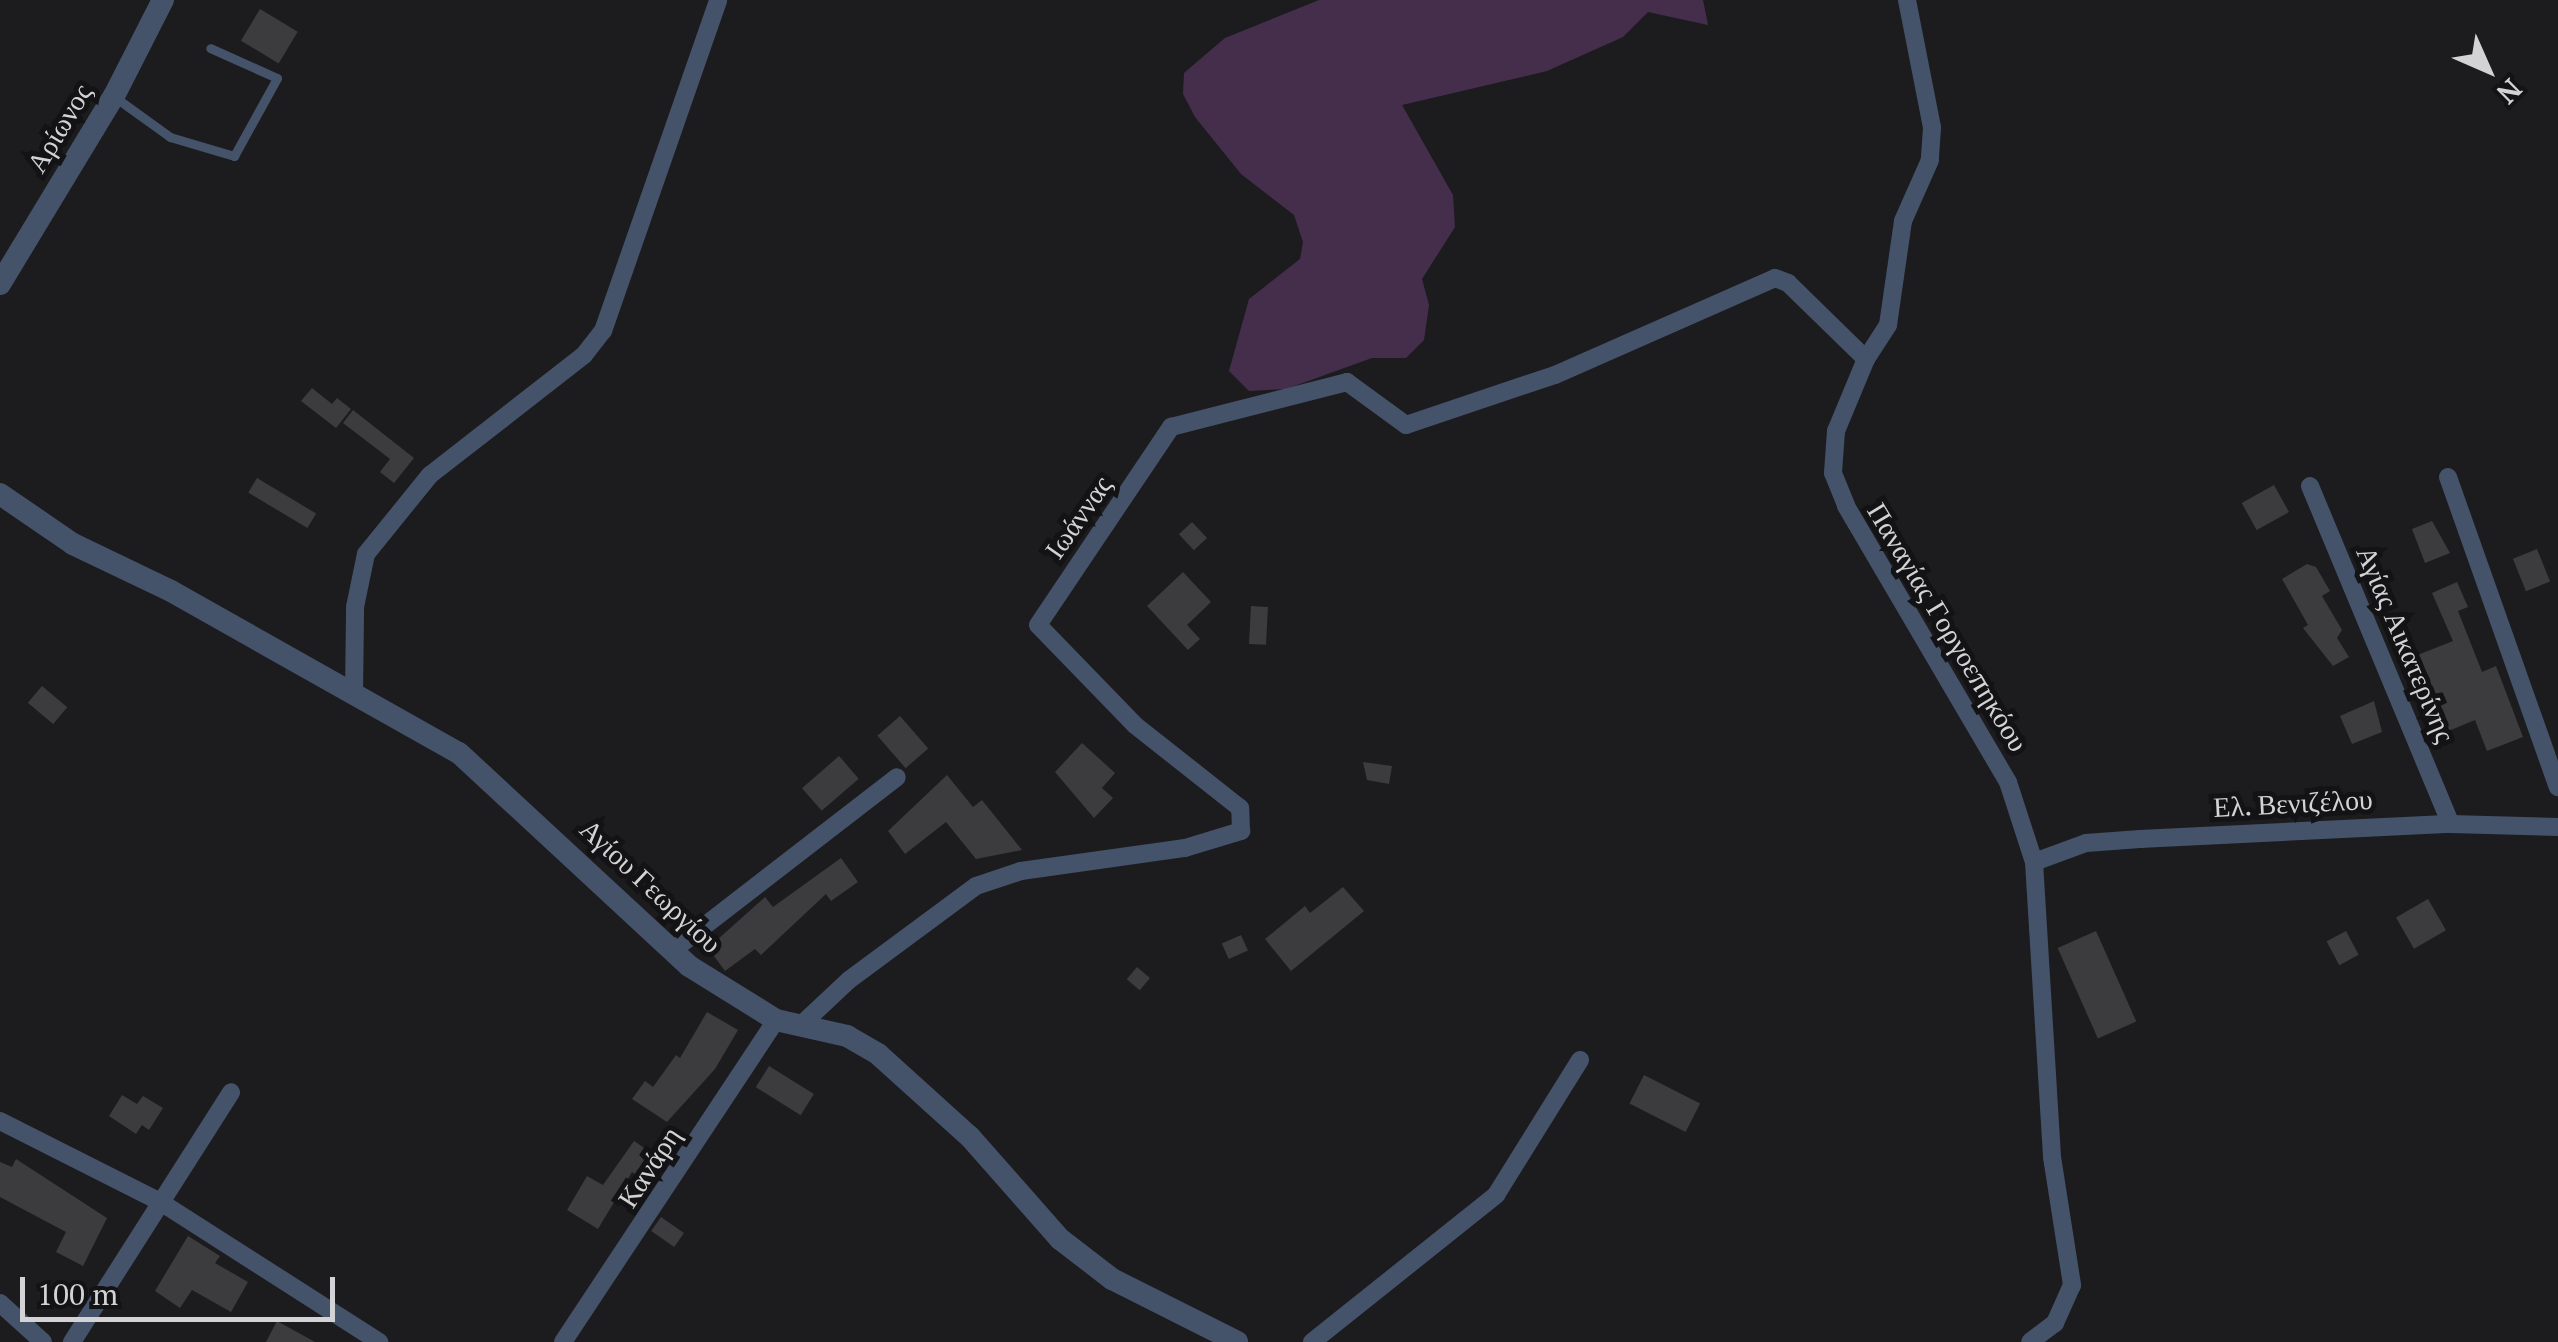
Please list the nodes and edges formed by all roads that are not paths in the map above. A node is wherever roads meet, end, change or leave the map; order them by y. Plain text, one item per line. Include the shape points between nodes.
1 (163, 0) edge
2 (718, 0) edge
3 (1906, 0) edge
4 (210, 48) dead end
5 (114, 96) junction
6 (0, 284) edge
7 (1866, 359) junction
8 (2448, 477) dead end
9 (2310, 486) dead end
10 (0, 494) edge
11 (354, 694) junction
12 (897, 777) dead end
13 (2558, 787) edge
14 (2451, 824) junction
15 (2558, 827) edge
16 (2034, 862) junction
17 (672, 952) junction
18 (776, 1020) junction
19 (802, 1024) junction
20 (1580, 1060) dead end
21 (231, 1092) dead end
22 (0, 1121) edge
23 (162, 1203) junction
24 (0, 1303) edge
25 (43, 1342) edge
26 (72, 1342) edge
27 (378, 1342) edge
28 (563, 1342) edge
29 (1237, 1342) edge
30 (1312, 1342) edge
31 (2030, 1342) edge

1 - 5 street, Αρίωνος
2 - 11 street via 602,331 584,355 430,474 366,554 355,607
3 - 7 street, Παναγίας Γοργοεπηκόου via 1932,128 1930,160 1903,221 1888,325
4 - 5 lane via 277,78 234,156 170,137
5 - 6 street, Αρίωνος
7 - 16 street, Παναγίας Γοργοεπηκόου via 1836,432 1833,473 2008,782
7 - 19 street, Ιωάννας via 1788,282 1775,278 1556,376 1406,425 1347,382 1170,427 1038,625 1135,724 1240,808 1241,832 1185,848 1021,871 976,886 849,980
8 - 13 street
9 - 14 street, Αγίας Αικατερίνης
10 - 11 street, Αγίου Γεωργίου via 72,544
11 - 17 street, Αγίου Γεωργίου via 459,752
12 - 17 street
14 - 15 street, Ελ. Βενιζέλου
14 - 16 street, Ελ. Βενιζέλου via 2086,843
16 - 31 street, Παναγίας Γοργοεπηκόου via 2052,1156 2072,1285 2056,1323
17 - 18 street, Αγίου Γεωργίου via 733,998
18 - 19 street, Αγίου Γεωργίου
18 - 28 street, Κανάρη
19 - 29 street, Αγίου Γεωργίου via 847,1036 921,1088 1060,1239 1112,1278
20 - 30 street via 1496,1195
21 - 23 street
22 - 23 street
23 - 26 street
23 - 27 street
24 - 25 street

